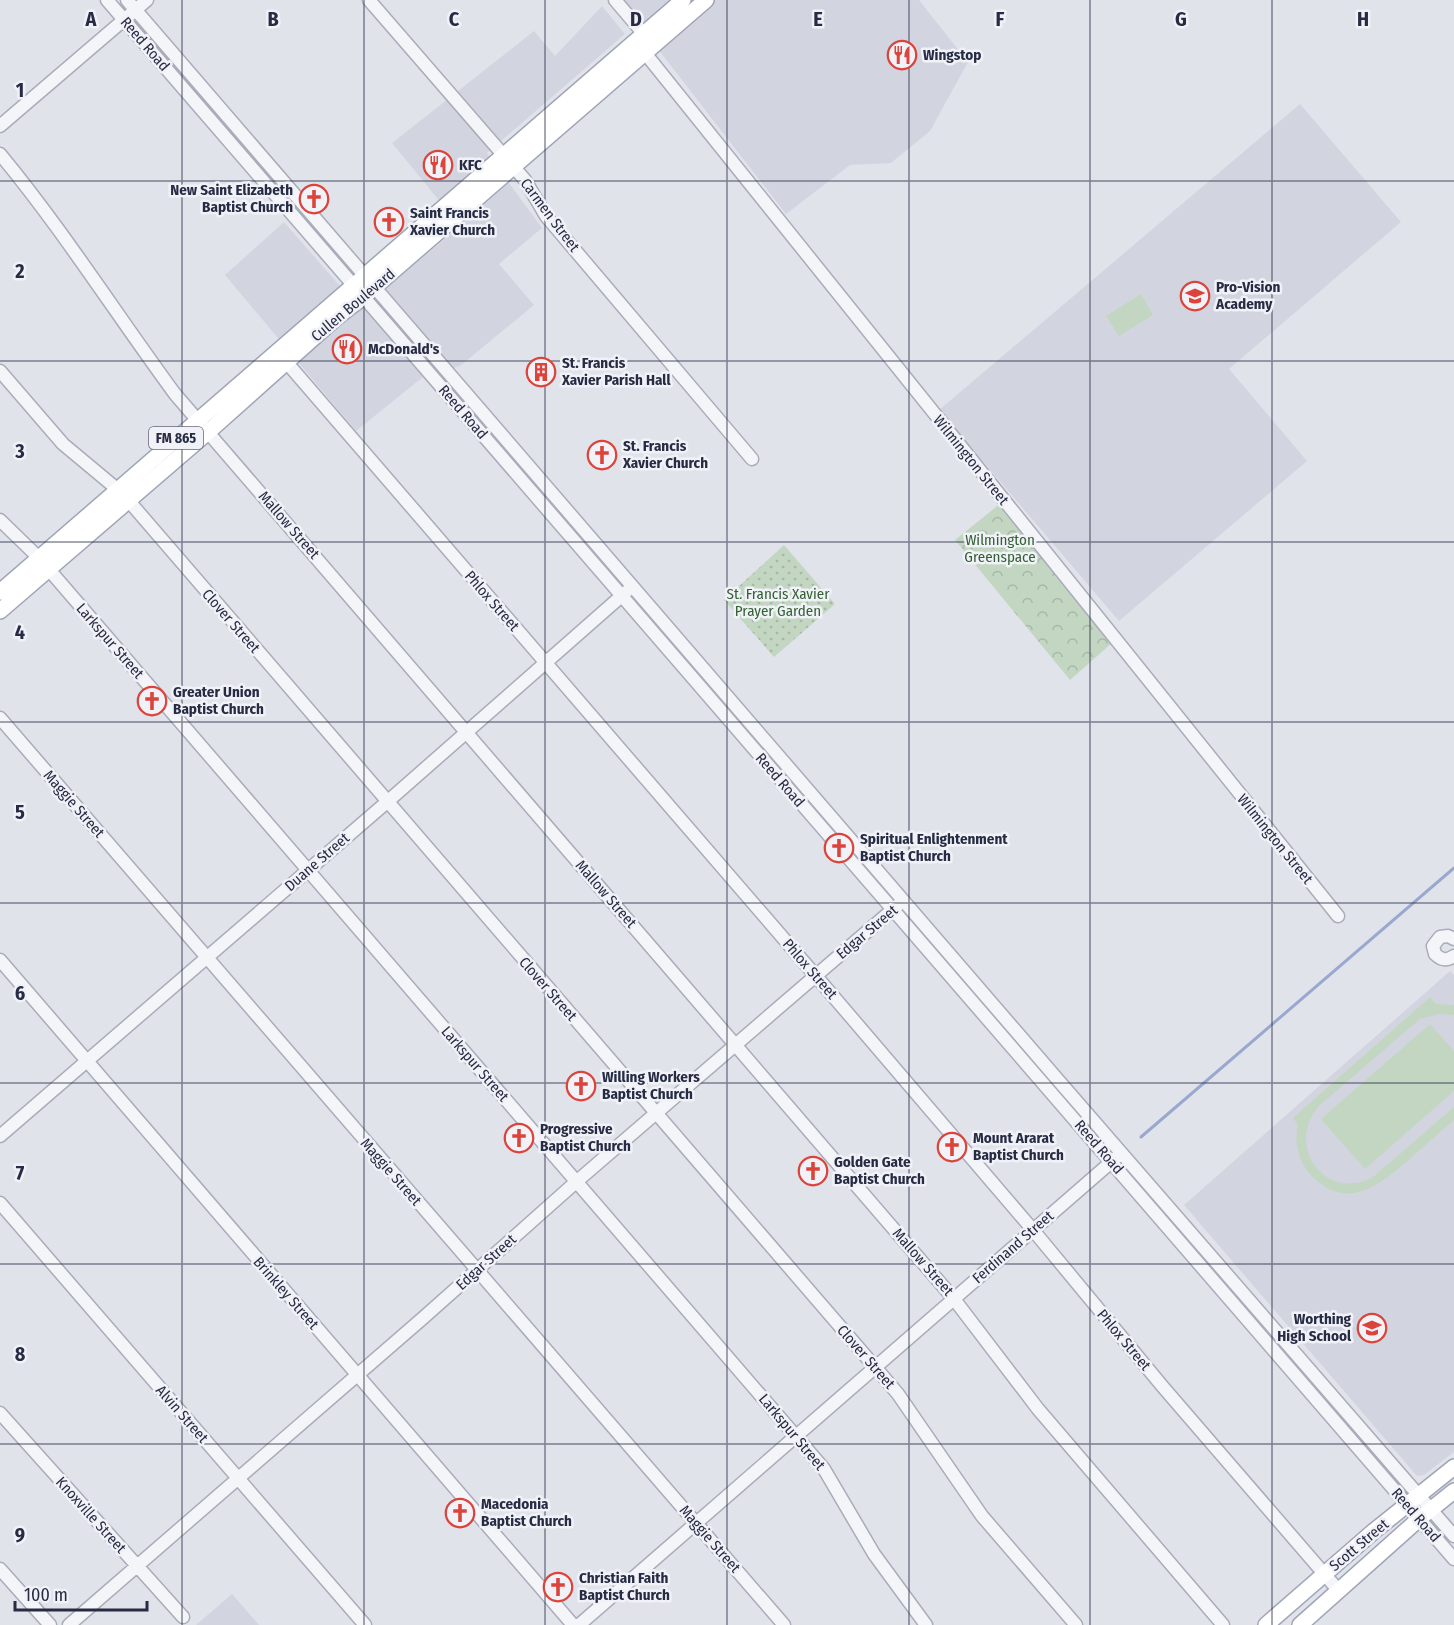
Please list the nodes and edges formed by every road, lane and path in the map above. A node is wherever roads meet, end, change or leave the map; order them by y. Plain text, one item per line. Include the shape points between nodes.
1 (107, 0) edge
2 (147, 0) edge
3 (369, 0) edge
4 (615, 0) edge
5 (683, 0) edge
6 (706, 0) edge
7 (131, 5) edge
8 (124, 20) junction
9 (643, 33) junction
10 (645, 53) junction
11 (0, 126) edge
12 (0, 154) edge
13 (503, 155) junction
14 (513, 167) junction
15 (273, 168) junction
16 (261, 177) junction
17 (365, 286) junction
18 (281, 357) junction
19 (0, 371) edge
20 (468, 394) junction
21 (457, 404) junction
22 (197, 419) junction
23 (208, 432) junction
24 (753, 459) dead end
25 (550, 490) junction
26 (123, 494) junction
27 (539, 501) junction
28 (0, 520) edge
29 (43, 563) junction
30 (632, 585) junction
31 (0, 592) edge
32 (622, 597) junction
33 (0, 611) edge
34 (545, 663) junction
35 (709, 674) junction
36 (697, 685) junction
37 (0, 718) edge
38 (466, 732) junction
39 (774, 749) junction
40 (762, 759) junction
41 (387, 802) junction
42 (838, 824) junction
43 (826, 834) junction
44 (308, 870) junction
45 (904, 900) junction
46 (892, 910) junction
47 (1338, 916) dead end
48 (1454, 939) edge
49 (1454, 957) edge
50 (206, 958) junction
51 (0, 960) edge
52 (815, 975) junction
53 (979, 987) junction
54 (969, 997) junction
55 (736, 1045) junction
56 (87, 1062) junction
57 (1053, 1084) junction
58 (656, 1114) junction
59 (0, 1136) edge
60 (1122, 1152) junction
61 (1111, 1162) junction
62 (576, 1182) junction
63 (0, 1203) edge
64 (1033, 1230) junction
65 (477, 1271) junction
66 (954, 1299) junction
67 (875, 1367) junction
68 (356, 1376) junction
69 (1332, 1397) junction
70 (1320, 1406) junction
71 (0, 1413) edge
72 (795, 1435) junction
73 (1454, 1467) edge
74 (237, 1478) junction
75 (1454, 1491) edge
76 (1412, 1500) junction
77 (1425, 1514) junction
78 (696, 1523) junction
79 (1454, 1536) edge
80 (1454, 1559) edge
81 (137, 1566) junction
82 (0, 1569) edge
83 (1324, 1574) junction
84 (1339, 1591) junction
85 (183, 1617) dead end
86 (50, 1625) edge
87 (69, 1625) edge
88 (365, 1625) edge
89 (573, 1625) edge
90 (579, 1625) edge
91 (784, 1625) edge
92 (926, 1625) edge
93 (1076, 1625) edge
94 (1223, 1625) edge
95 (1266, 1625) edge
96 (1300, 1625) edge

1 - 8 street, Reed Road
2 - 7 street
3 - 13 street, Carmen Street
4 - 9 street
5 - 9 main road, Cullen Boulevard / FM 865
6 - 10 main road, Cullen Boulevard / FM 865
7 - 8 street
7 - 15 street, Reed Road
8 - 11 street
8 - 16 street, Reed Road
9 - 10 street
9 - 13 main road, Cullen Boulevard / FM 865
10 - 14 main road, Cullen Boulevard / FM 865
10 - 47 street, Wilmington Street
12 - 22 street, Mallow Street
13 - 14 street, Carmen Street
13 - 17 main road, Cullen Boulevard / FM 865
14 - 17 main road, Cullen Boulevard / FM 865
14 - 24 street, Carmen Street via 546,216
15 - 16 street
15 - 17 street, Reed Road
16 - 17 street, Reed Road
17 - 18 main road, Cullen Boulevard / FM 865
17 - 20 street, Reed Road
17 - 21 street, Reed Road
18 - 22 main road, Cullen Boulevard / FM 865
18 - 23 main road, Cullen Boulevard / FM 865
18 - 34 street, Phlox Street
19 - 26 street, Clover Street via 63,444
20 - 21 street
20 - 25 street, Reed Road
21 - 27 street, Reed Road
22 - 23 street, Mallow Street
22 - 26 main road, Cullen Boulevard / FM 865
23 - 26 main road, Cullen Boulevard / FM 865
23 - 38 street, Mallow Street
25 - 27 street
25 - 30 street, Reed Road
26 - 29 main road, Cullen Boulevard / FM 865
26 - 41 street, Clover Street
27 - 32 street, Reed Road
28 - 29 street, Larkspur Street
29 - 31 main road, Cullen Boulevard / FM 865
29 - 33 main road, Cullen Boulevard / FM 865
29 - 44 street, Larkspur Street
30 - 32 street, Duane Street
30 - 35 street, Reed Road
32 - 34 street, Duane Street
32 - 36 street, Reed Road
34 - 38 street, Duane Street
34 - 52 street, Phlox Street
35 - 36 street
35 - 39 street, Reed Road
36 - 40 street, Reed Road
37 - 50 street, Maggie Street
38 - 41 street, Duane Street
38 - 55 street, Mallow Street
39 - 40 street
39 - 42 street, Reed Road
40 - 43 street, Reed Road
41 - 44 street, Duane Street
41 - 58 street, Clover Street
42 - 43 street
42 - 45 street, Reed Road
43 - 46 street, Reed Road
44 - 50 street, Duane Street
44 - 62 street, Larkspur Street
45 - 46 street, Edgar Street
45 - 53 street, Reed Road
46 - 52 street, Edgar Street
46 - 54 street, Reed Road
48 - 49 street via 1440,936 1433,946 1438,957
50 - 56 street, Duane Street
50 - 65 street, Maggie Street
51 - 56 street, Brinkley Street
52 - 55 street, Edgar Street
52 - 64 street, Phlox Street
53 - 54 street
53 - 57 street, Reed Road
54 - 57 street, Reed Road
55 - 58 street, Edgar Street
55 - 66 street, Mallow Street
56 - 59 street, Duane Street
56 - 68 street, Brinkley Street
57 - 60 street, Reed Road
57 - 61 street, Reed Road
58 - 62 street, Edgar Street
58 - 67 street, Clover Street
60 - 61 street, Ferdinand Street
60 - 69 street, Reed Road
61 - 64 street, Ferdinand Street
61 - 70 street, Reed Road
62 - 65 street, Edgar Street
62 - 72 street, Larkspur Street
63 - 74 street, Alvin Street
64 - 66 street, Ferdinand Street
64 - 83 street, Phlox Street
65 - 68 street, Edgar Street
65 - 78 street, Maggie Street
66 - 67 street, Ferdinand Street
66 - 94 street, Mallow Street via 1038,1409
67 - 72 street, Ferdinand Street
67 - 93 street, Clover Street via 982,1516
68 - 74 street, Edgar Street
68 - 89 street, Brinkley Street
69 - 70 street
69 - 76 street, Reed Road
70 - 76 street, Reed Road
71 - 81 street, Knoxville Street
72 - 78 street, Ferdinand Street
72 - 92 street, Larkspur Street via 824,1469 874,1554
73 - 76 main road, Scott Street
74 - 81 street, Edgar Street
74 - 88 street, Alvin Street
75 - 77 main road, Scott Street
76 - 77 street, Reed Road
76 - 83 main road, Scott Street
77 - 79 street, Reed Road
77 - 80 street, Reed Road
77 - 84 main road, Scott Street
78 - 90 street, Ferdinand Street
78 - 91 street, Maggie Street
81 - 85 street, Knoxville Street
81 - 87 street, Edgar Street
82 - 86 street
83 - 84 street, Phlox Street
83 - 95 main road, Scott Street
84 - 96 main road, Scott Street

